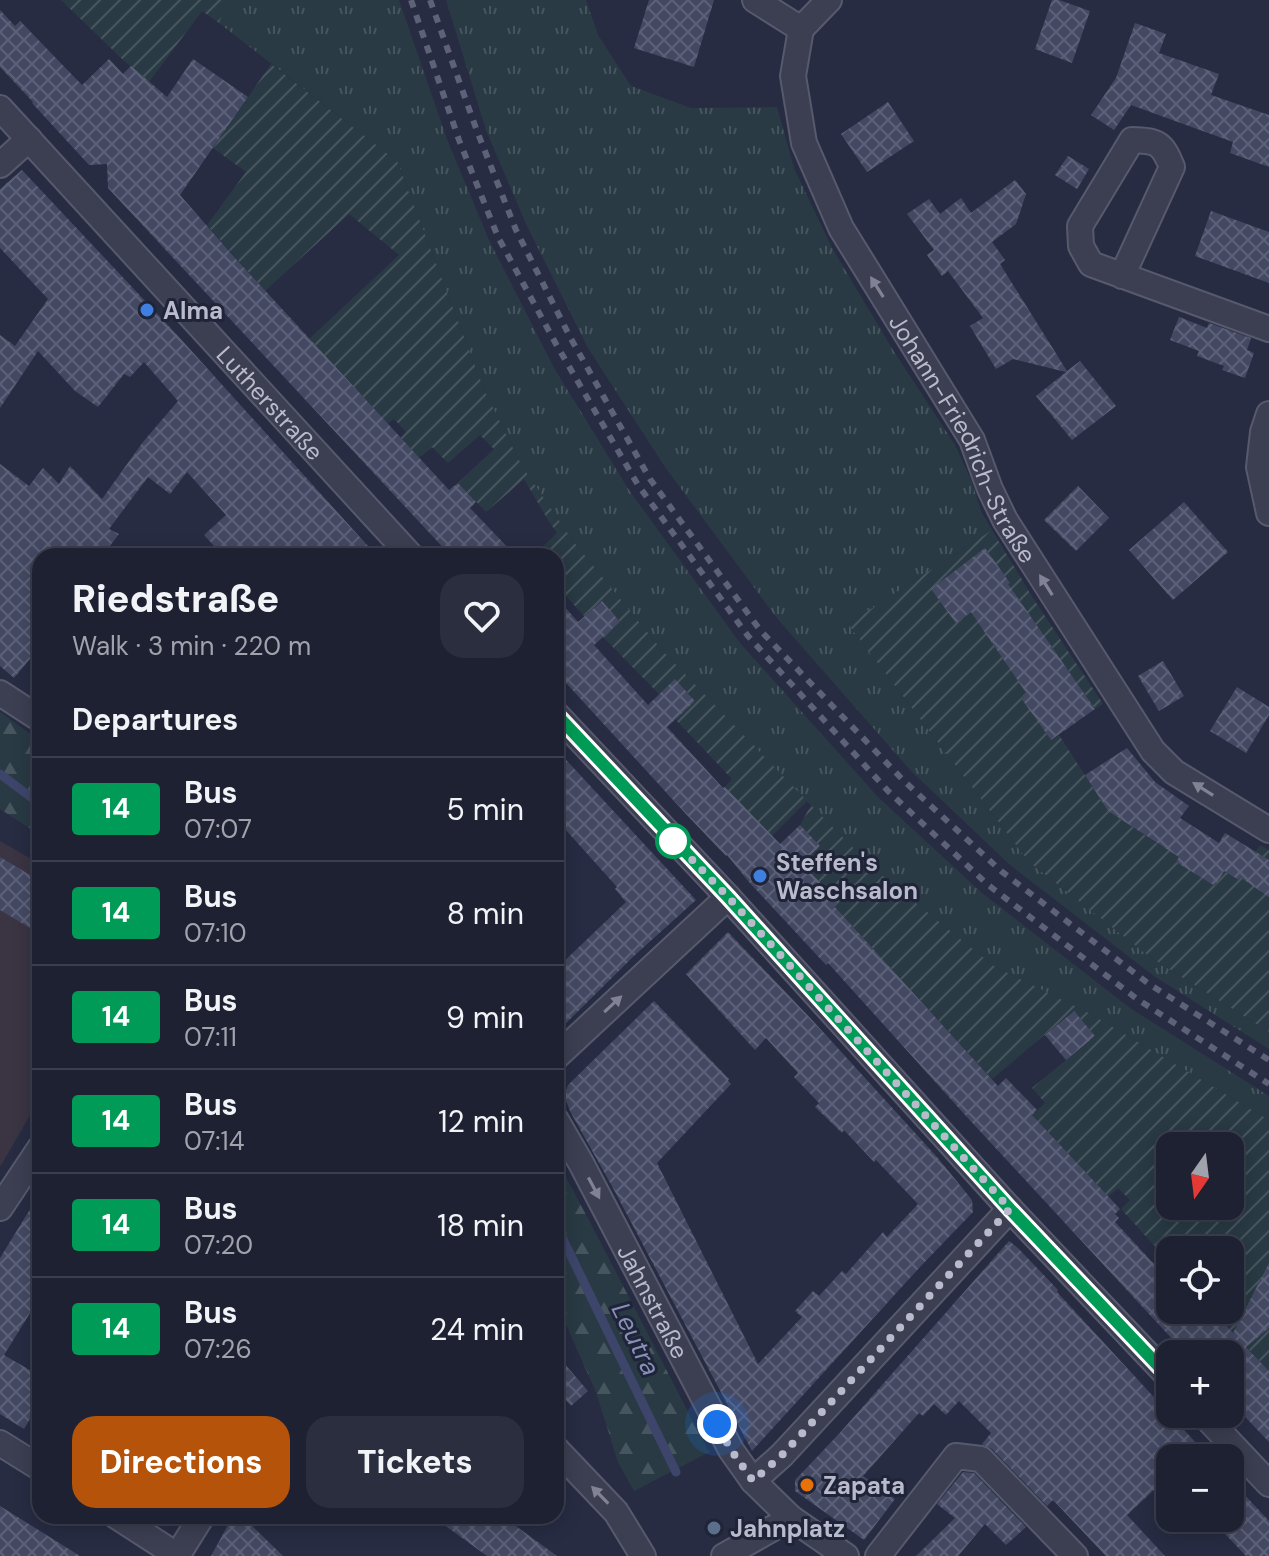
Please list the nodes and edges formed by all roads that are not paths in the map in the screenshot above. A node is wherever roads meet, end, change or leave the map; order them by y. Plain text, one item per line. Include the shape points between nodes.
1 (755, 0) edge
2 (829, 0) edge
3 (801, 29) junction
4 (0, 108) edge
5 (29, 139) junction
6 (0, 165) edge
7 (1122, 276) junction
8 (1269, 329) edge
9 (1269, 414) edge
10 (1269, 513) edge
11 (404, 548) edge
12 (0, 693) edge
13 (32, 714) edge
14 (564, 723) edge
15 (1269, 830) edge
16 (728, 897) junction
17 (564, 1050) edge
18 (564, 1134) edge
19 (32, 1160) edge
20 (0, 1208) edge
21 (1010, 1209) junction
22 (1156, 1363) edge
23 (1216, 1428) edge
24 (0, 1443) edge
25 (564, 1457) edge
26 (32, 1463) edge
27 (753, 1481) junction
28 (1269, 1484) edge
29 (791, 1518) junction
30 (128, 1524) edge
31 (197, 1524) edge
32 (177, 1556) edge
33 (643, 1556) edge
34 (724, 1556) edge
35 (846, 1556) edge
36 (878, 1556) edge
37 (1075, 1556) edge

1 - 3 street
2 - 3 street
15 -> 3 street, Johann-Friedrich-Straße via 1174,772 1153,751 1005,520 972,440 841,228 804,143 793,76
4 - 5 street, Lutherstraße
5 - 6 street
5 - 11 street, Lutherstraße
7 - 7 street via 1091,264 1081,246 1080,226 1132,140 1154,141 1172,167
7 - 8 street
9 - 10 street via 1259,467
12 - 13 street
14 - 16 street
17 -> 16 street
16 - 21 street
18 -> 27 street, Jahnstraße via 731,1450
19 - 20 street
21 - 22 street
21 - 27 street
23 - 28 street
24 - 26 street
33 -> 25 street via 616,1512
27 - 29 street, Jahnstraße
29 - 34 street
29 - 35 street, Jahnstraße
30 - 32 street
31 - 32 street
36 - 37 street via 956,1456 981,1459

